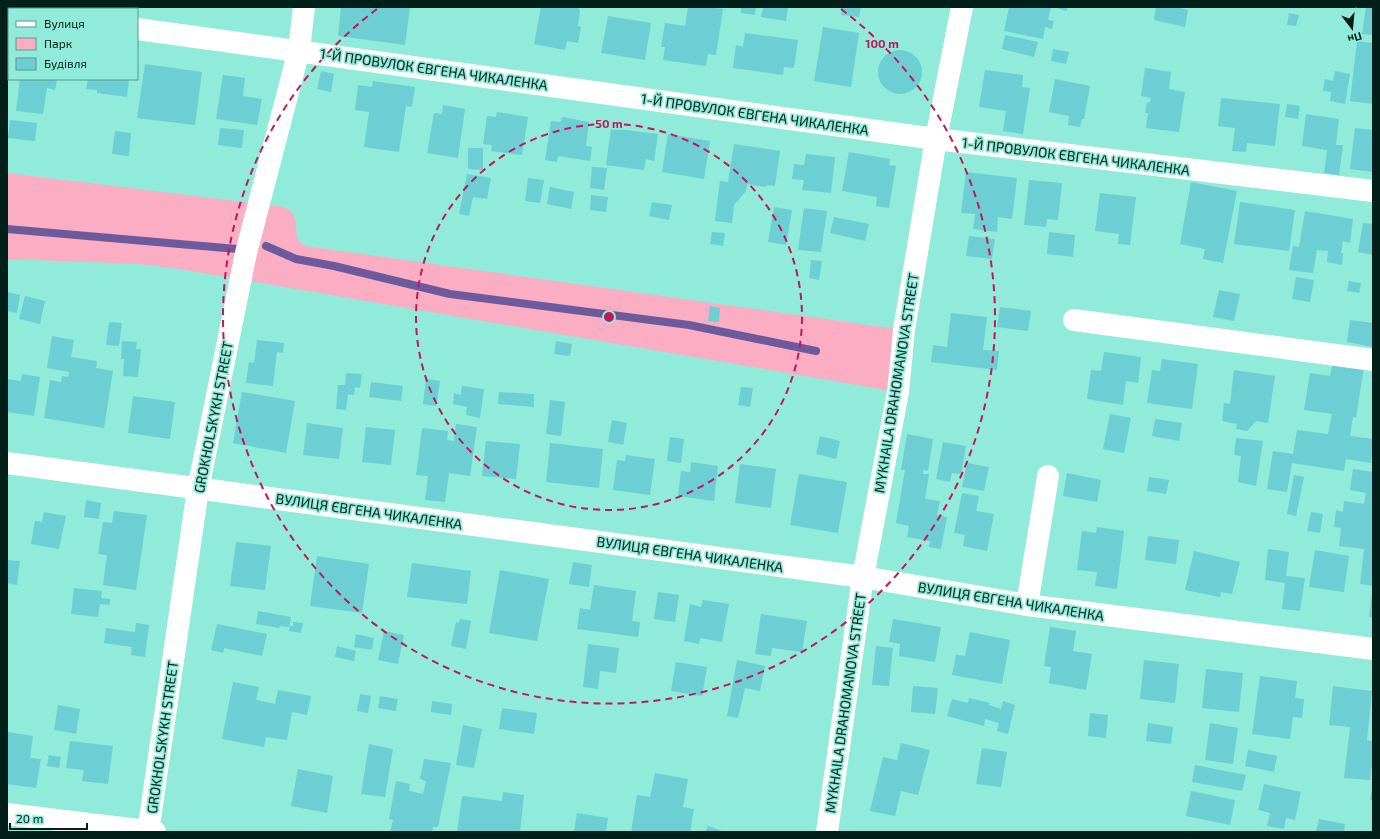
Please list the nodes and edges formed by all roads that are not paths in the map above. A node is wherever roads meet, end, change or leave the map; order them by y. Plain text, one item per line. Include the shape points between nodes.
1 (304, 7) edge
2 (962, 7) edge
3 (138, 29) edge
4 (299, 50) junction
5 (936, 139) junction
6 (1373, 191) edge
7 (1074, 320) dead end
8 (1373, 360) edge
9 (7, 463) edge
10 (1048, 476) dead end
11 (198, 488) junction
12 (863, 577) junction
13 (1027, 605) junction
14 (1373, 650) edge
15 (7, 814) edge
16 (150, 832) edge
17 (827, 832) edge

1 - 4 street, GROKHOLSKYKH STREET
2 - 5 street, MYKHAILA DRAHOMANOVA STREET
3 - 4 street, 1-Й ПРОВУЛОК ЄВГЕНА ЧИКАЛЕНКА
4 - 5 street, 1-Й ПРОВУЛОК ЄВГЕНА ЧИКАЛЕНКА
4 - 11 street, GROKHOLSKYKH STREET via 246,253
5 - 6 street, 1-Й ПРОВУЛОК ЄВГЕНА ЧИКАЛЕНКА
5 - 12 street, MYKHAILA DRAHOMANOVA STREET via 904,330 898,392
7 - 8 street
9 - 11 street, ВУЛИЦЯ ЄВГЕНА ЧИКАЛЕНКА
10 - 13 street
11 - 12 street, ВУЛИЦЯ ЄВГЕНА ЧИКАЛЕНКА
11 - 16 street, GROKHOLSKYKH STREET
12 - 13 street, ВУЛИЦЯ ЄВГЕНА ЧИКАЛЕНКА
12 - 17 street, MYKHAILA DRAHOMANOVA STREET
13 - 14 street, ВУЛИЦЯ ЄВГЕНА ЧИКАЛЕНКА
15 - 16 street

